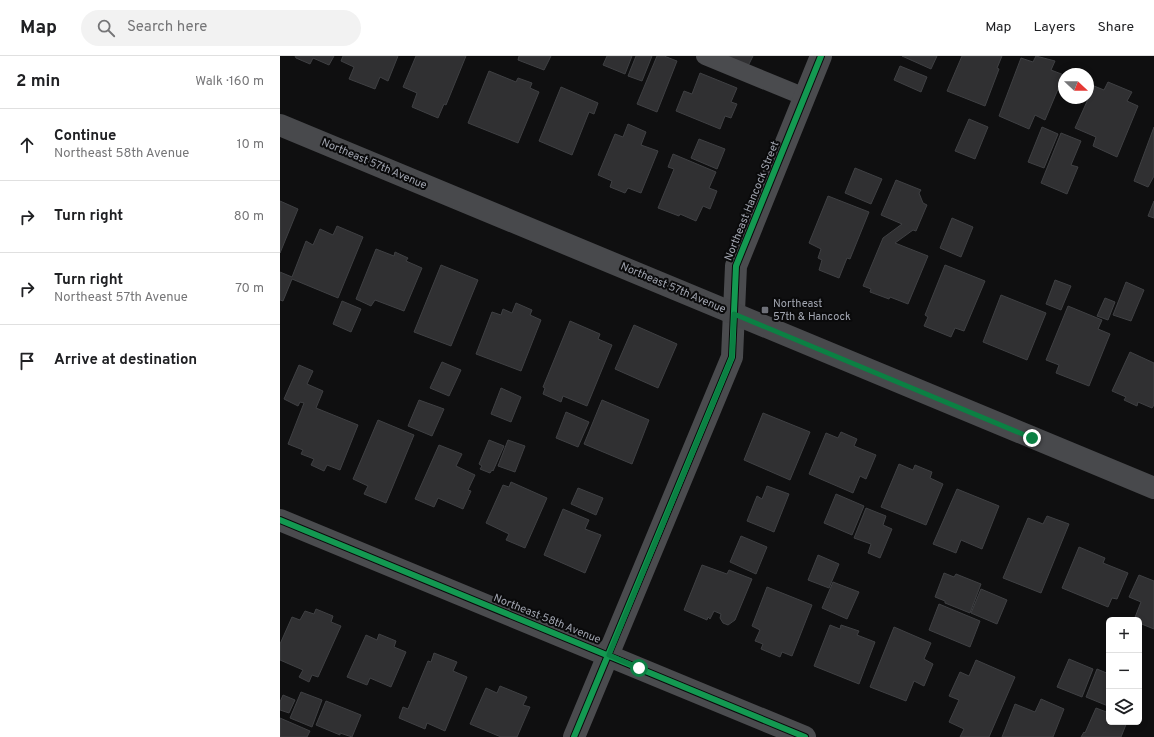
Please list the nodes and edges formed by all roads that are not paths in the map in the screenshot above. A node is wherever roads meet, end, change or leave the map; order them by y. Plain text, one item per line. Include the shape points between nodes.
1 (705, 56) edge
2 (821, 56) edge
3 (805, 96) junction
4 (280, 125) edge
5 (734, 314) junction
6 (1154, 488) edge
7 (280, 520) edge
8 (609, 655) junction
9 (574, 737) edge
10 (805, 737) edge

1 - 3 lane
2 - 3 street, Northeast Hancock Street
3 - 5 street, Northeast Hancock Street via 736,266
4 - 5 main road, Northeast 57th Avenue
5 - 6 main road, Northeast 57th Avenue
5 - 8 street, Northeast Hancock Street via 732,357
7 - 8 street, Northeast 58th Avenue
8 - 9 street, Northeast Hancock Street
8 - 10 street, Northeast 58th Avenue

